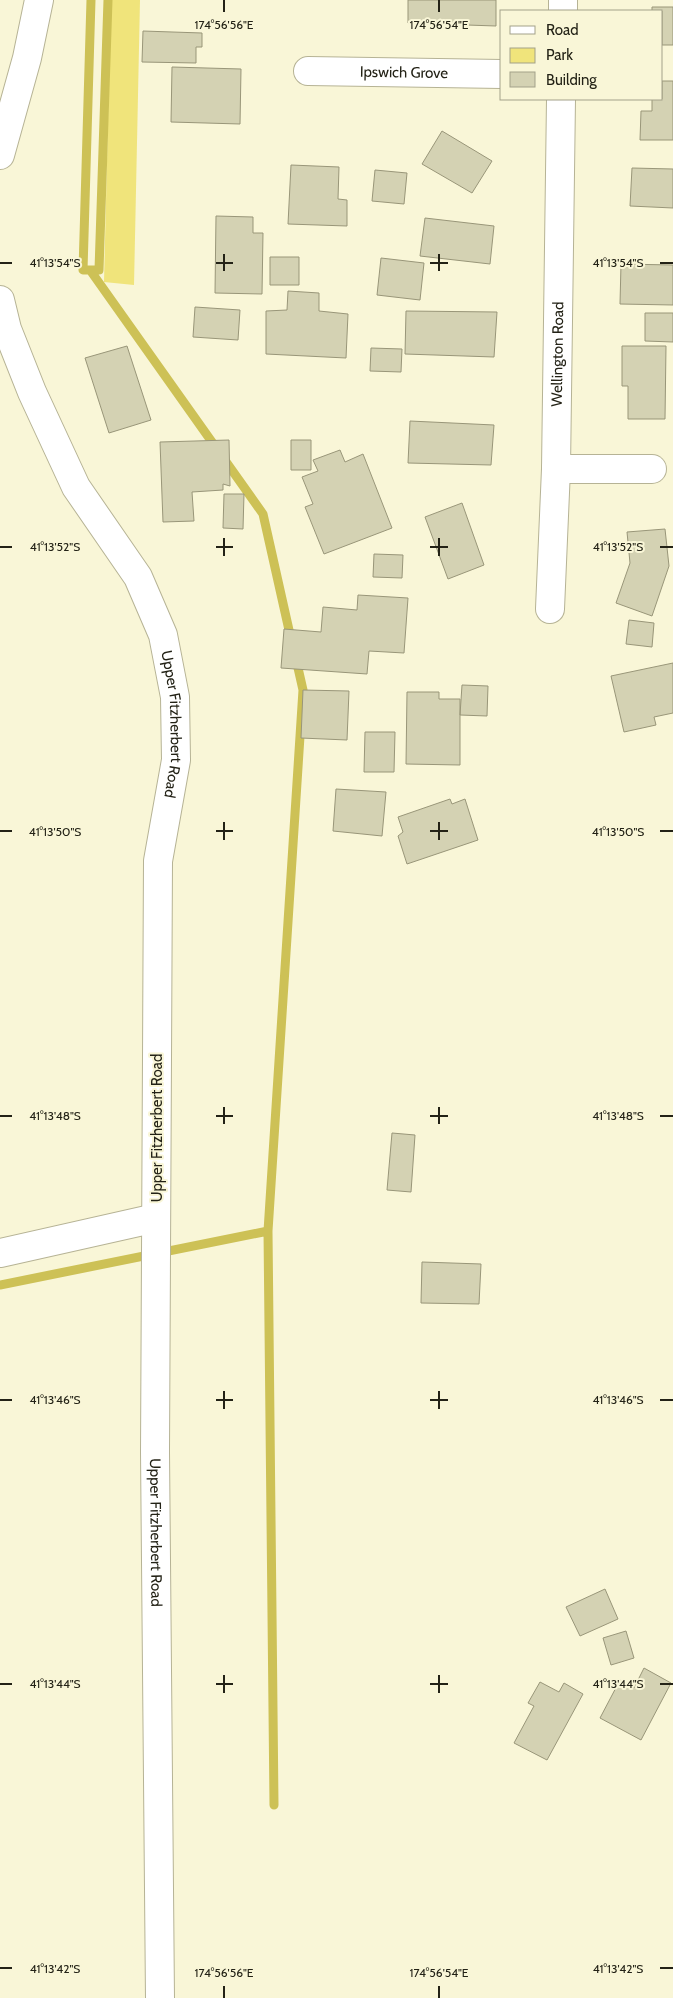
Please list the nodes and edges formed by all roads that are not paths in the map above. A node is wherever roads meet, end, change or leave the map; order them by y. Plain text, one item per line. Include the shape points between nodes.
1 (38, 0) edge
2 (308, 71) dead end
3 (500, 74) edge
4 (561, 100) edge
5 (0, 155) edge
6 (0, 300) edge
7 (556, 469) junction
8 (652, 469) dead end
9 (550, 609) dead end
10 (156, 1218) junction
11 (0, 1253) edge
12 (160, 1998) edge

1 - 5 street via 27,58
2 - 3 street, Ipswich Grove
4 - 7 street, Wellington Road
6 - 10 street, Upper Fitzherbert Road via 7,329 32,392 76,487 138,577 163,635 175,697 176,760 158,861
7 - 8 street
7 - 9 street, Wellington Road
10 - 11 street
10 - 12 street, Upper Fitzherbert Road

